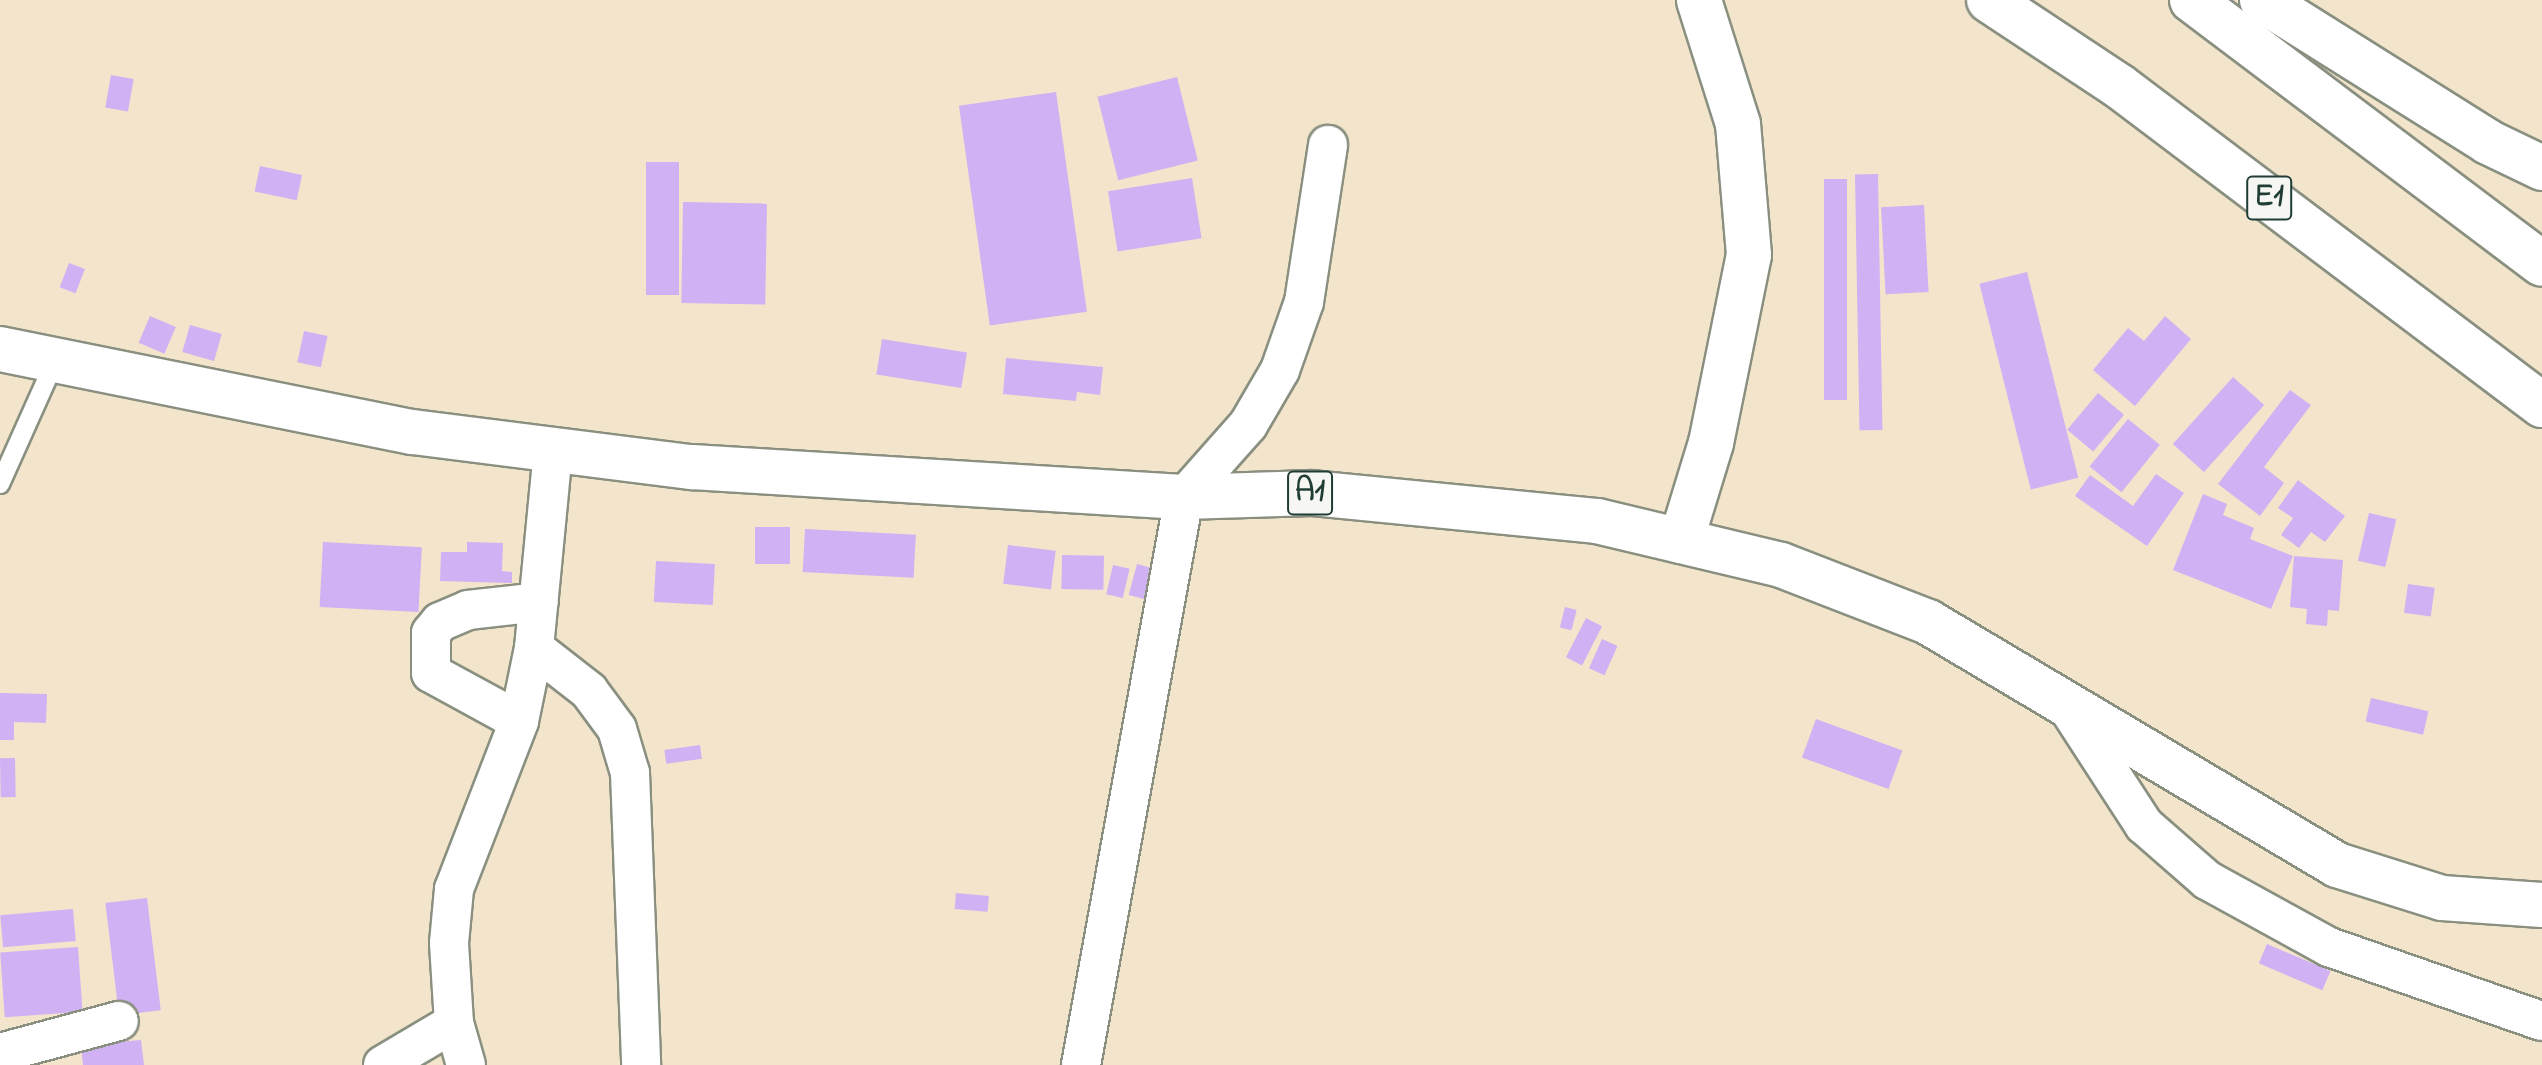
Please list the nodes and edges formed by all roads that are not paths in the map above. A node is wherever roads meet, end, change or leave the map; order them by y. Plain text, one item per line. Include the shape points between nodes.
1 (1699, 0) edge
2 (1989, 0) edge
3 (2192, 0) edge
4 (2262, 0) edge
5 (1328, 145) dead end
6 (2542, 168) edge
7 (2542, 264) edge
8 (0, 349) edge
9 (55, 361) junction
10 (2542, 405) edge
11 (553, 450) junction
12 (0, 484) edge
13 (1184, 497) junction
14 (1681, 541) junction
15 (539, 602) junction
16 (534, 648) junction
17 (2068, 708) junction
18 (519, 721) junction
19 (2542, 905) edge
20 (119, 1021) dead end
21 (2542, 1021) edge
22 (454, 1023) junction
23 (0, 1053) edge
24 (383, 1065) edge
25 (466, 1065) edge
26 (641, 1065) edge
27 (1081, 1065) edge

1 - 14 highway via 1738,124 1749,255 1715,428
2 - 10 highway, E1 via 2119,86
3 - 7 highway
4 - 6 highway via 2488,142
5 - 13 street via 1304,302 1280,370 1248,425
8 - 9 highway, A1
9 - 11 highway, A1 via 413,432
9 - 12 lane
11 - 13 highway, A1 via 692,467
11 - 15 street
13 - 14 highway, A1 via 1312,493 1477,506 1597,521
13 - 27 street
14 - 17 highway, A1 via 1855,590 1928,622
15 - 16 street
15 - 18 street via 468,610 440,622 431,633 431,673
16 - 18 street
16 - 26 street via 589,691 617,729 630,773
17 - 19 highway, A1 via 2245,806 2337,865 2442,898
17 - 21 street via 2144,825 2207,880 2329,947
18 - 22 street via 454,889 449,943
20 - 23 street
22 - 24 street
22 - 25 street

